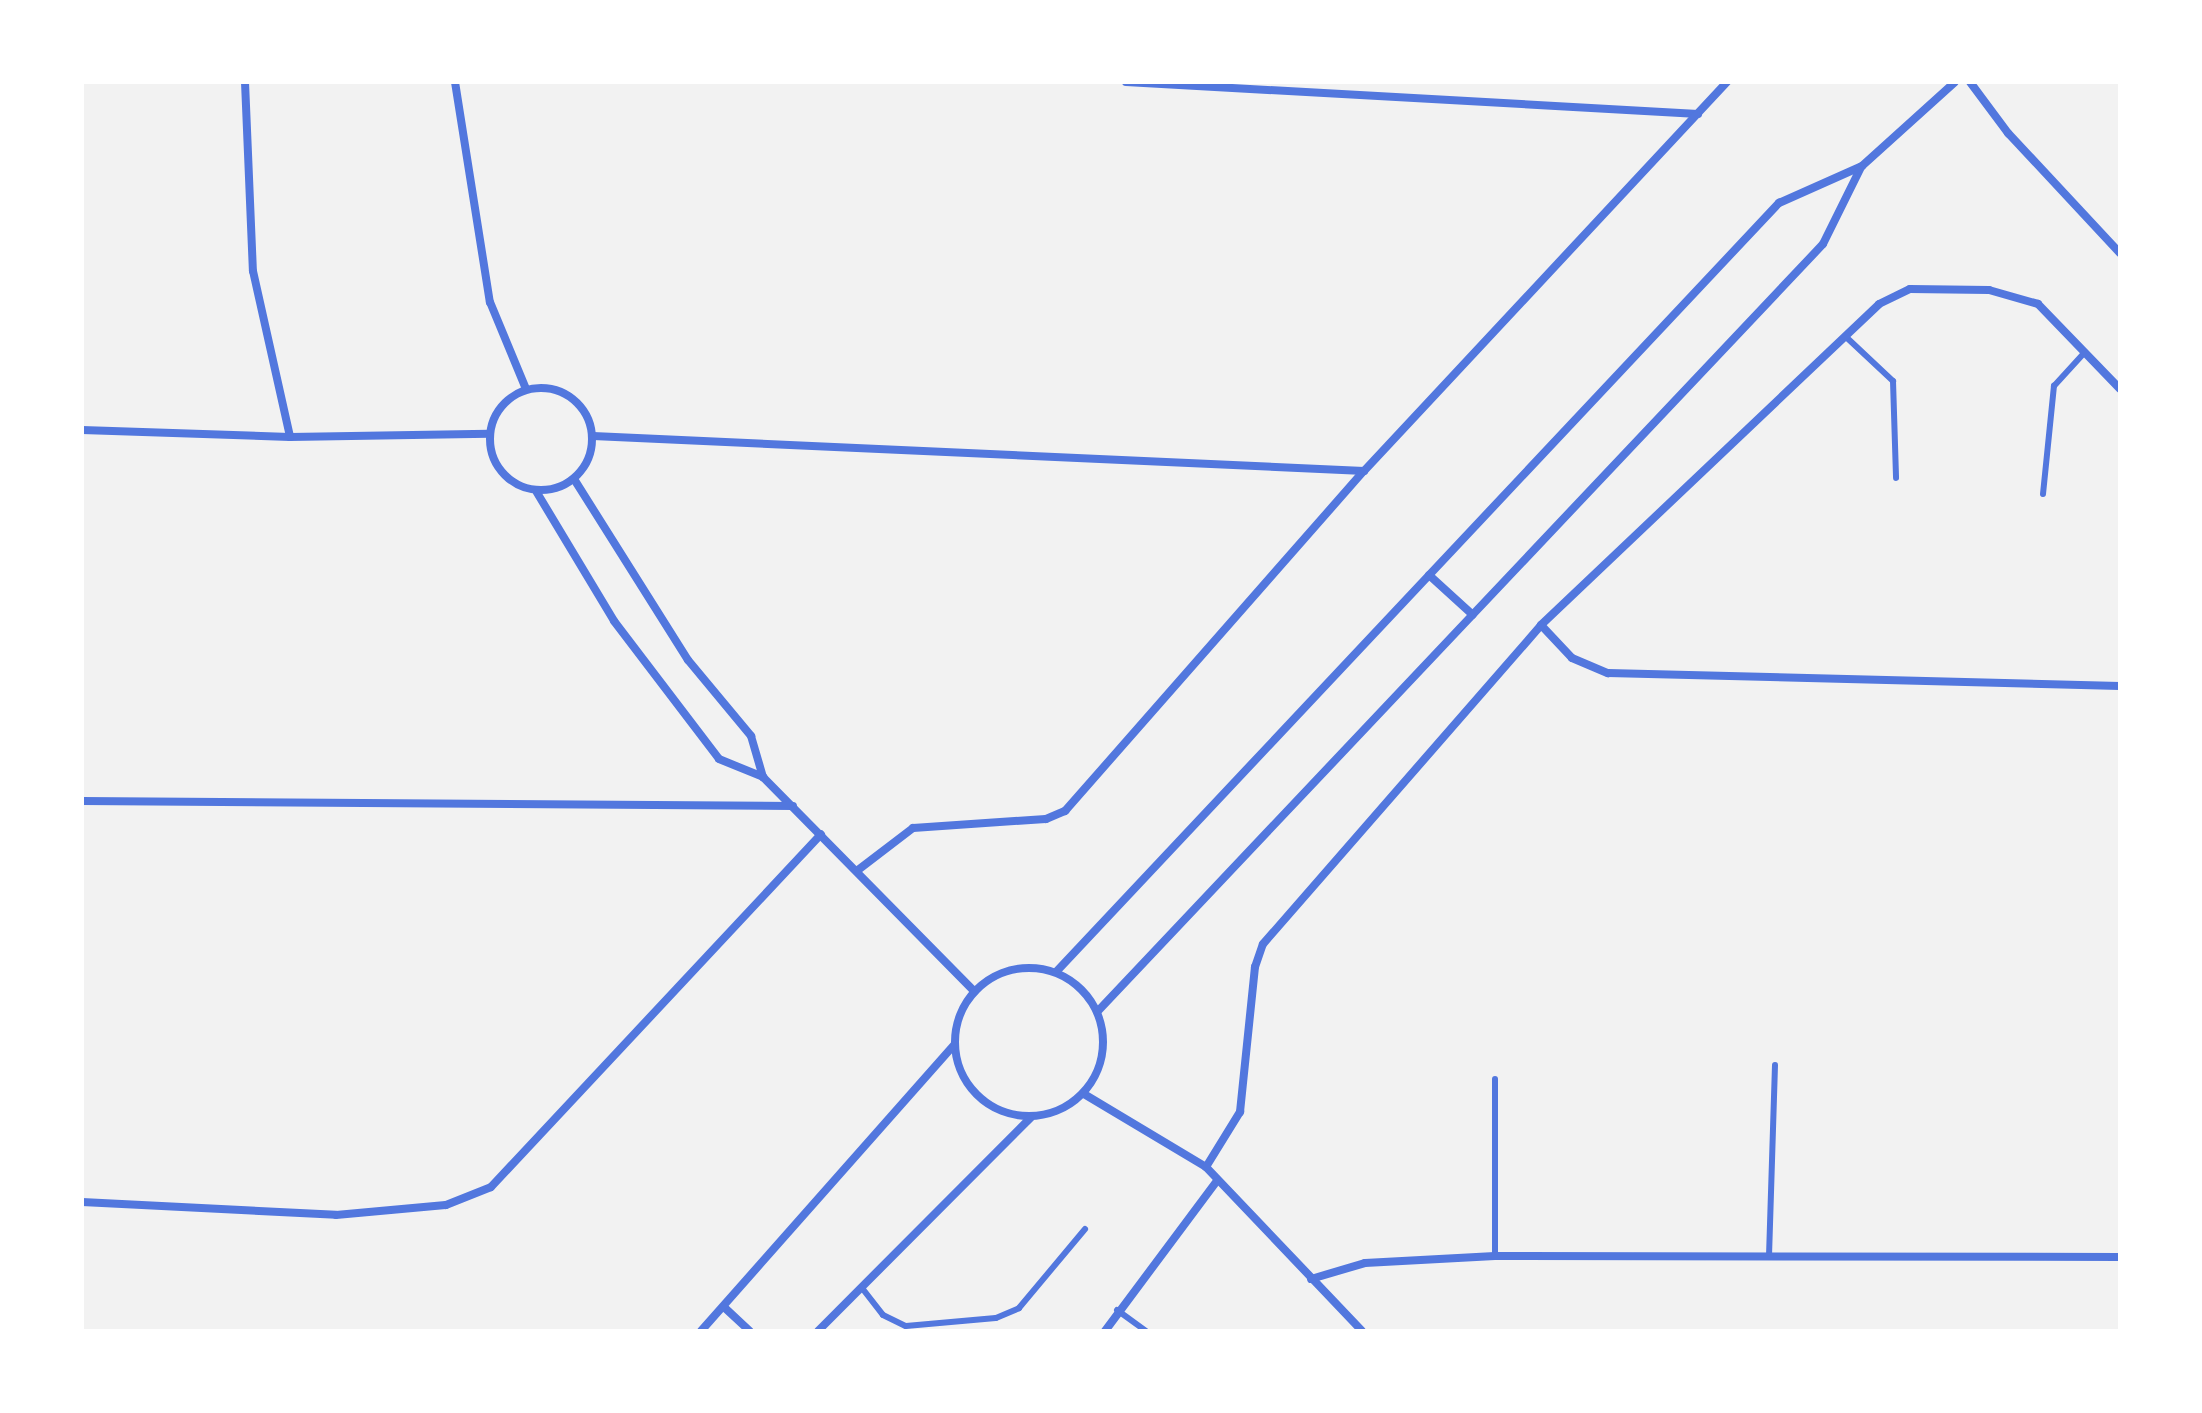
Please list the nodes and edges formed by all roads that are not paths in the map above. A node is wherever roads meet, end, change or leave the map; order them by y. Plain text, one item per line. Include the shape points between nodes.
1 (245, 82) edge
2 (455, 82) edge
3 (1126, 82) edge
4 (1727, 82) edge
5 (1955, 82) edge
6 (1970, 82) edge
7 (1698, 114) junction
8 (1862, 166) junction
9 (2120, 253) edge
10 (1845, 336) junction
11 (2085, 352) junction
12 (526, 389) junction
13 (2120, 389) edge
14 (82, 430) edge
15 (489, 434) junction
16 (593, 436) junction
17 (290, 437) junction
18 (1364, 471) junction
19 (1896, 478) dead end
20 (574, 479) junction
21 (536, 491) junction
22 (2043, 494) dead end
23 (1429, 575) junction
24 (1473, 615) junction
25 (1541, 625) junction
26 (2120, 686) edge
27 (763, 777) junction
28 (82, 801) edge
29 (793, 806) junction
30 (821, 834) junction
31 (858, 870) junction
32 (1056, 972) junction
33 (974, 991) junction
34 (1098, 1011) junction
35 (954, 1045) junction
36 (1775, 1065) dead end
37 (1495, 1079) dead end
38 (1084, 1094) junction
39 (1031, 1117) junction
40 (1206, 1167) junction
41 (1217, 1181) junction
42 (82, 1202) edge
43 (1085, 1229) dead end
44 (1495, 1256) junction
45 (1769, 1256) junction
46 (2120, 1257) edge
47 (1311, 1279) junction
48 (862, 1288) junction
49 (725, 1308) junction
50 (1117, 1310) junction
51 (701, 1331) edge
52 (750, 1331) edge
53 (818, 1331) edge
54 (1105, 1331) edge
55 (1146, 1331) edge
56 (1362, 1331) edge

1 - 17 street via 253,271
2 - 12 street via 490,302
3 - 7 street
4 - 7 street
5 - 8 street
6 - 9 street via 2008,133
7 - 18 street
8 - 23 street via 1779,203
8 - 24 street via 1823,244
10 - 11 street via 1879,304 1910,289 1989,290 2038,304
10 - 19 lane via 1893,381
10 - 25 street
11 - 13 street
11 - 22 lane via 2054,386
12 - 15 street via 509,398
12 - 16 street via 547,387 566,393 582,406
14 - 17 street
15 - 17 street
15 - 21 street via 501,471
16 - 18 street
16 - 20 street via 587,463
18 - 31 street via 1065,811 1046,819 913,828
20 - 21 street
20 - 27 street via 688,660 751,736
21 - 27 street via 614,621 719,759
23 - 24 street
23 - 32 street
24 - 34 street
25 - 26 street via 1572,658 1608,673
25 - 40 street via 1263,944 1255,967 1240,1112
27 - 29 street
28 - 29 street
29 - 30 street
30 - 31 street
30 - 42 street via 491,1187 446,1205 336,1215
31 - 33 street
32 - 33 street via 1026,967 998,974
32 - 34 street via 1080,988
33 - 35 street via 958,1016
34 - 38 street via 1105,1040 1099,1069
35 - 39 street via 960,1073 977,1097 1003,1113
35 - 49 street
36 - 45 lane
37 - 44 lane
38 - 39 street via 1060,1111
38 - 40 street
39 - 48 street
40 - 41 street
41 - 47 street
41 - 50 street
43 - 48 lane via 1019,1308 996,1318 906,1326 883,1315
44 - 45 street
44 - 47 street via 1365,1263
45 - 46 street
47 - 56 street
48 - 53 street
49 - 51 street
49 - 52 street
50 - 54 street
50 - 55 lane

